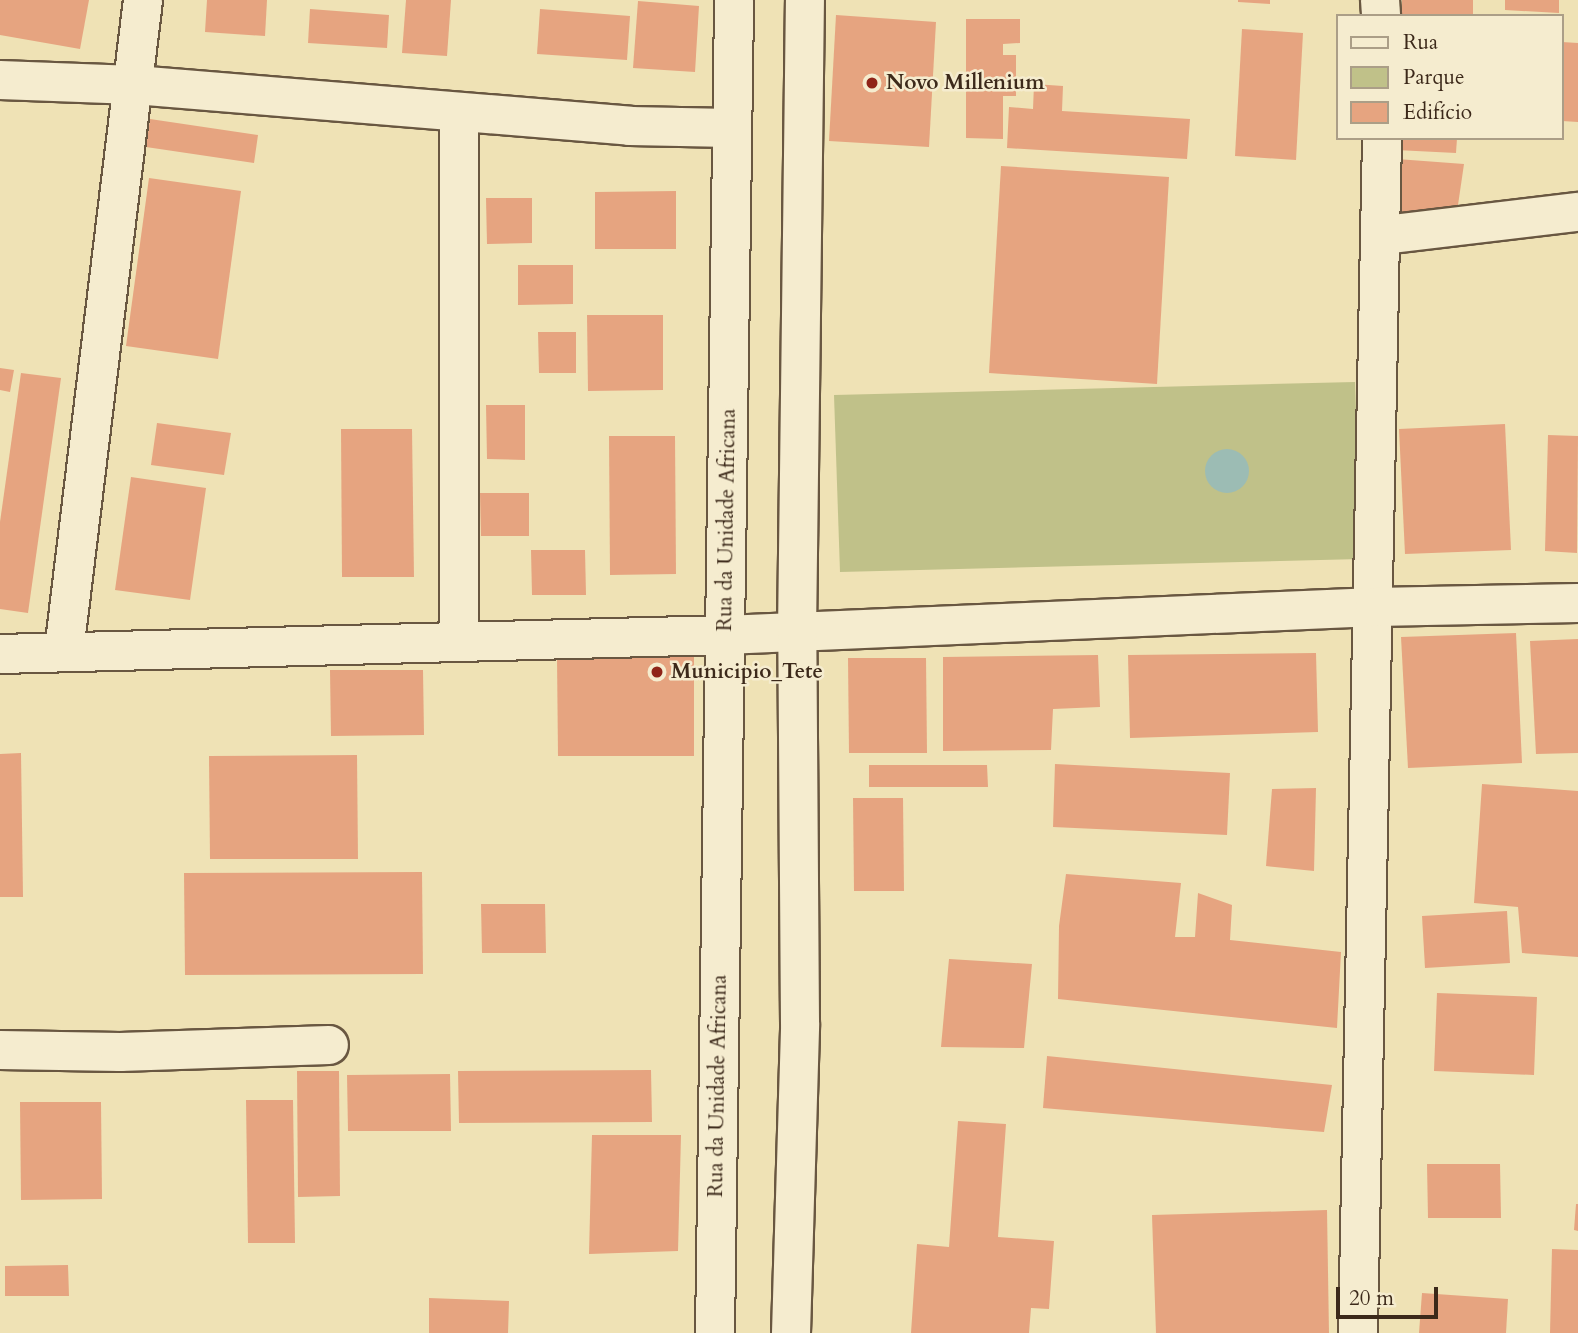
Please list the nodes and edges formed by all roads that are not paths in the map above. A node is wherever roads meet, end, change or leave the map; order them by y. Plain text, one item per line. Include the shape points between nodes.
1 (143, 0) edge
2 (734, 0) edge
3 (805, 0) edge
4 (0, 80) edge
5 (135, 85) junction
6 (459, 113) junction
7 (731, 128) junction
8 (1382, 140) edge
9 (1578, 212) edge
10 (1384, 235) junction
11 (1578, 603) edge
12 (1375, 607) junction
13 (797, 633) junction
14 (725, 635) junction
15 (459, 642) junction
16 (64, 651) junction
17 (0, 654) edge
18 (329, 1045) dead end
19 (0, 1050) edge
20 (715, 1333) edge
21 (791, 1333) edge
22 (1357, 1333) edge

1 - 5 street
2 - 7 street, Rua da Unidade Africana
3 - 13 street
4 - 5 street
5 - 6 street
5 - 16 street
6 - 7 street
6 - 15 street
7 - 14 street, Rua da Unidade Africana
8 - 10 street
9 - 10 street
10 - 12 street
11 - 12 street
12 - 13 street
12 - 22 street
13 - 14 street
13 - 21 street via 800,1023
14 - 15 street
14 - 20 street, Rua da Unidade Africana
15 - 16 street
16 - 17 street
18 - 19 street via 120,1052

